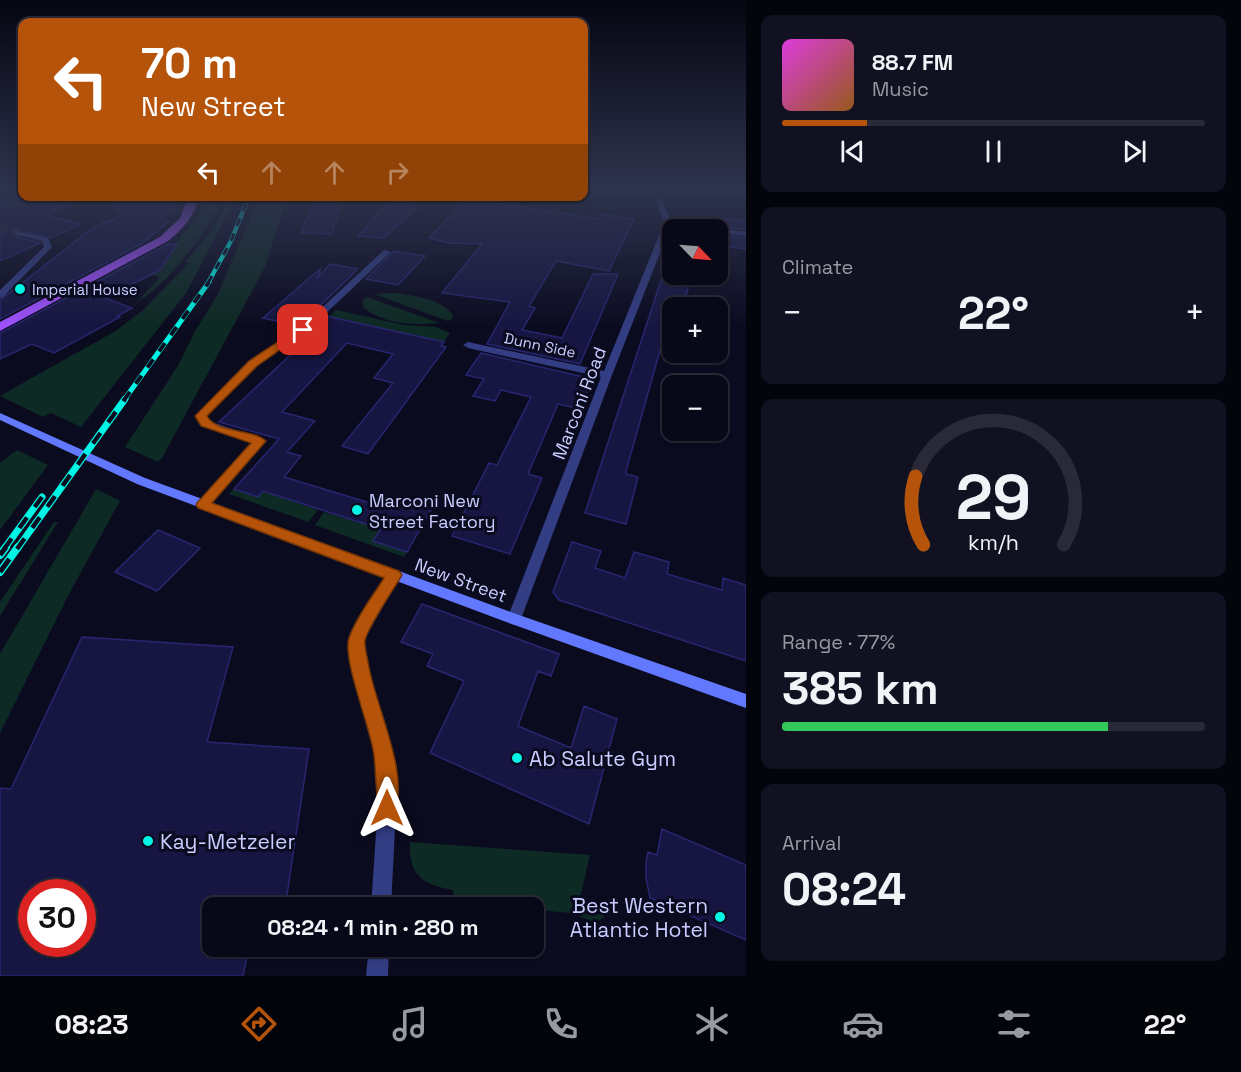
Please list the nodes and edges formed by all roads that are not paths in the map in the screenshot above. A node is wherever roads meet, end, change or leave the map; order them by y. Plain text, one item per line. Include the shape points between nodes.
1 (29, 236) tunnel mouth
2 (168, 236) edge
3 (662, 238) edge
4 (387, 252) dead end
5 (0, 295) edge
6 (0, 327) edge
7 (468, 345) dead end
8 (607, 375) junction
9 (0, 416) edge
10 (202, 504) junction
11 (394, 575) junction
12 (514, 619) junction
13 (746, 701) edge
14 (382, 897) edge
15 (378, 957) edge
16 (377, 976) edge

1 - 5 street via 45,240 48,247
2 - 6 main road
3 - 8 street, Marconi Road
4 - 10 street via 296,335 253,363 206,409 201,416 205,423 259,441
7 - 8 street, Dunn Side
8 - 12 street, Marconi Road
9 - 10 main road, New Street via 121,473
10 - 11 main road, New Street
11 - 12 main road, New Street
11 - 14 street via 357,640 388,788
12 - 13 main road, New Street
15 - 16 street

